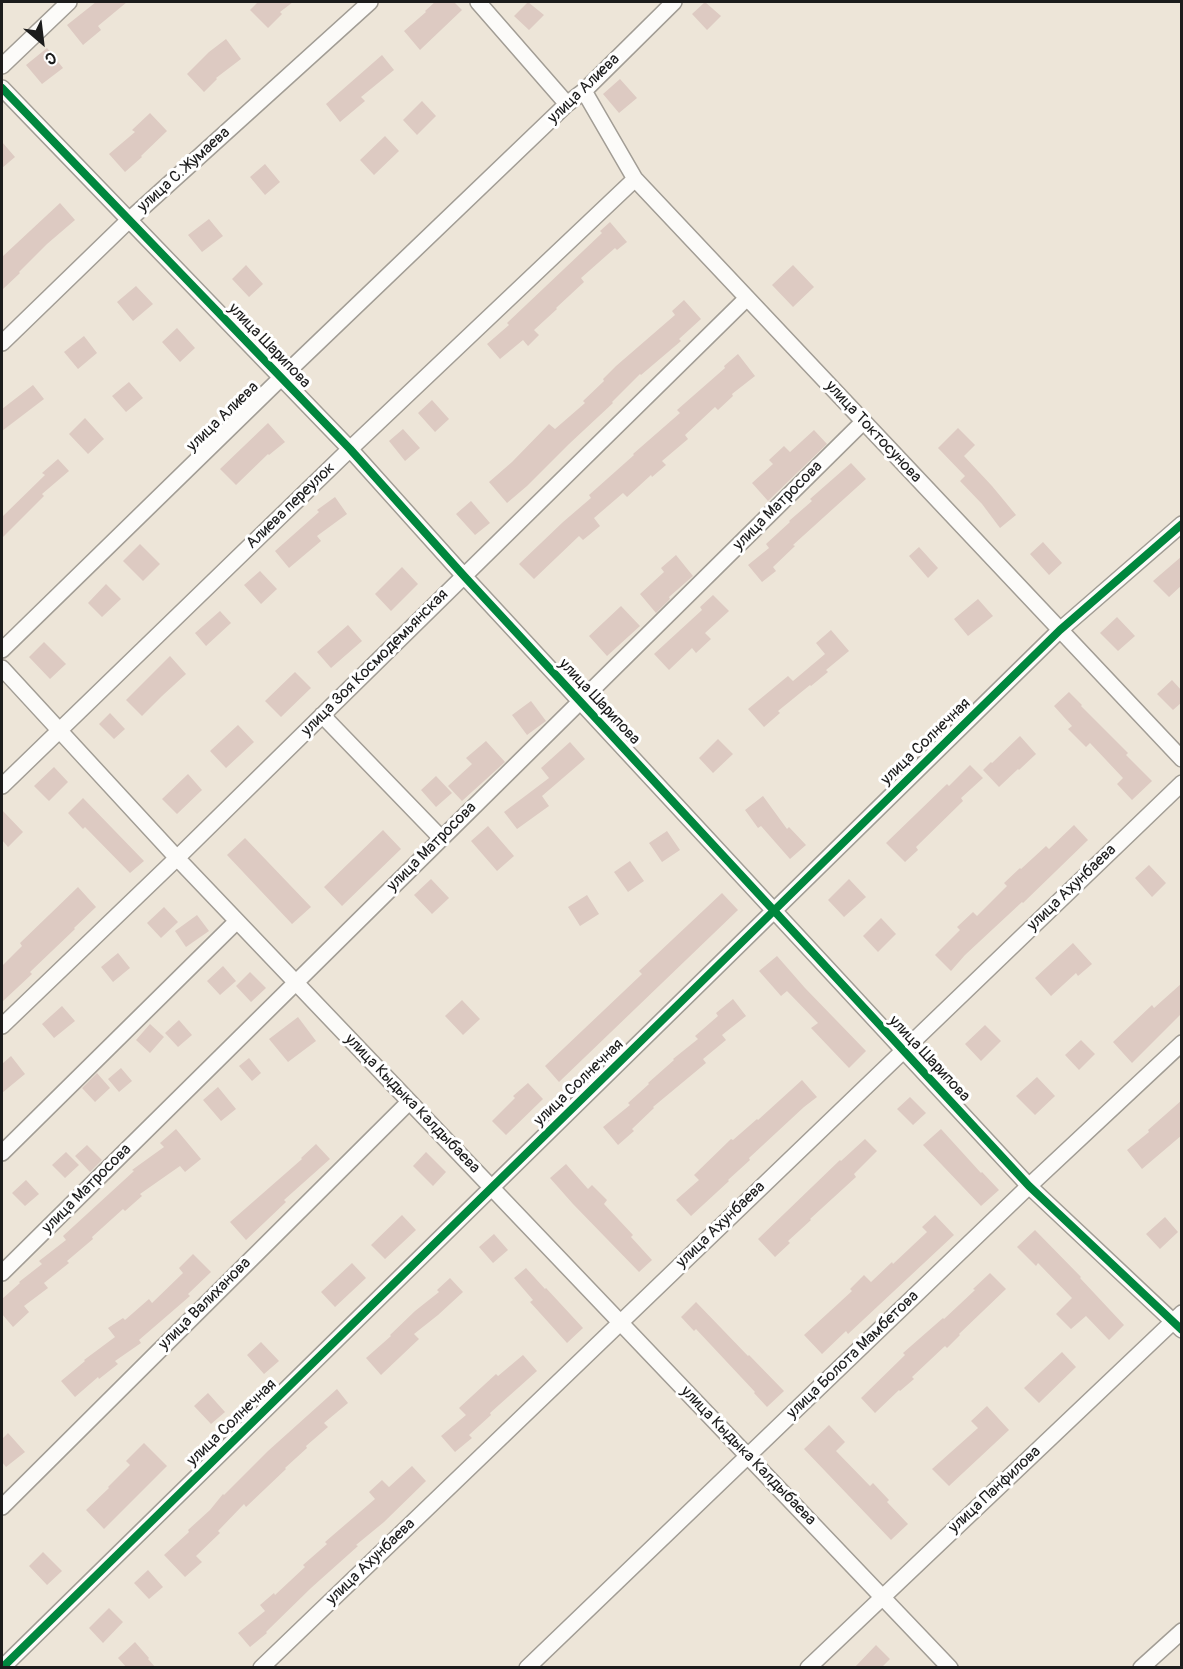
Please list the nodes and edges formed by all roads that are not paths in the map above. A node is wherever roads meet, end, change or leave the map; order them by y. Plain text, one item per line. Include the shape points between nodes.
1 (69, 2) edge
2 (370, 2) edge
3 (478, 2) edge
4 (674, 2) edge
5 (2, 66) edge
6 (2, 88) edge
7 (584, 91) junction
8 (567, 104) junction
9 (635, 179) junction
10 (129, 220) junction
11 (747, 298) junction
12 (2, 343) edge
13 (281, 378) junction
14 (863, 422) junction
15 (350, 449) junction
16 (1182, 524) edge
17 (464, 576) junction
18 (1060, 630) junction
19 (2, 650) edge
20 (2, 668) edge
21 (580, 701) junction
22 (322, 715) junction
23 (60, 730) junction
24 (1182, 759) edge
25 (1182, 783) edge
26 (2, 786) edge
27 (441, 838) junction
28 (177, 858) junction
29 (774, 911) junction
30 (237, 921) junction
31 (295, 982) junction
32 (2, 1026) edge
33 (1182, 1043) edge
34 (903, 1050) junction
35 (409, 1102) junction
36 (2, 1153) edge
37 (1029, 1186) junction
38 (491, 1188) junction
39 (2, 1272) edge
40 (620, 1322) junction
41 (1179, 1322) edge
42 (748, 1456) junction
43 (2, 1507) edge
44 (883, 1597) junction
45 (1182, 1631) edge
46 (2, 1668) edge
47 (261, 1668) edge
48 (527, 1668) edge
49 (808, 1668) edge
50 (950, 1668) edge
51 (1141, 1668) edge

1 - 5 street
2 - 10 street, улица С. Жумаева
3 - 8 street
4 - 7 street, улица Алиева
6 - 10 street, улица Шарипова
7 - 8 street, улица Алиева
7 - 9 street, улица Токтосунова
8 - 13 street, улица Алиева
9 - 11 street, улица Токтосунова
9 - 15 street, Алиева переулок
10 - 12 street, улица С. Жумаева
10 - 13 street, улица Шарипова
11 - 14 street, улица Токтосунова
11 - 17 street, улица Зоя Космодемьянская
13 - 15 street, улица Шарипова
13 - 19 street, улица Алиева
14 - 18 street, улица Токтосунова
14 - 21 street, улица Матросова
15 - 17 street, улица Шарипова
15 - 23 street, Алиева переулок
16 - 18 street, улица Солнечная
17 - 21 street, улица Шарипова
17 - 22 street, улица Зоя Космодемьянская
18 - 24 street, улица Токтосунова
18 - 29 street, улица Солнечная
20 - 23 street, улица Кыдыка Калдыбаева
21 - 27 street, улица Матросова
21 - 29 street, улица Шарипова
22 - 27 street
22 - 28 street, улица Зоя Космодемьянская
23 - 26 street, Алиева переулок
23 - 28 street, улица Кыдыка Калдыбаева
25 - 34 street, улица Ахунбаева
27 - 31 street, улица Матросова
28 - 30 street, улица Кыдыка Калдыбаева
28 - 32 street, улица Зоя Космодемьянская
29 - 34 street, улица Шарипова
29 - 38 street, улица Солнечная
30 - 31 street, улица Кыдыка Калдыбаева
30 - 36 street
31 - 35 street, улица Кыдыка Калдыбаева
31 - 39 street, улица Матросова
33 - 37 street, улица Болота Мамбетова
34 - 37 street, улица Шарипова
34 - 40 street, улица Ахунбаева
35 - 38 street, улица Кыдыка Калдыбаева
35 - 43 street, улица Валиханова
37 - 41 street, улица Шарипова
37 - 42 street, улица Болота Мамбетова
38 - 40 street, улица Кыдыка Калдыбаева
38 - 46 street, улица Солнечная
40 - 42 street, улица Кыдыка Калдыбаева
40 - 47 street, улица Ахунбаева
41 - 44 street, улица Панфилова
42 - 44 street, улица Кыдыка Калдыбаева
42 - 48 street, улица Болота Мамбетова
44 - 49 street, улица Панфилова
44 - 50 street, улица Кыдыка Калдыбаева
45 - 51 street

